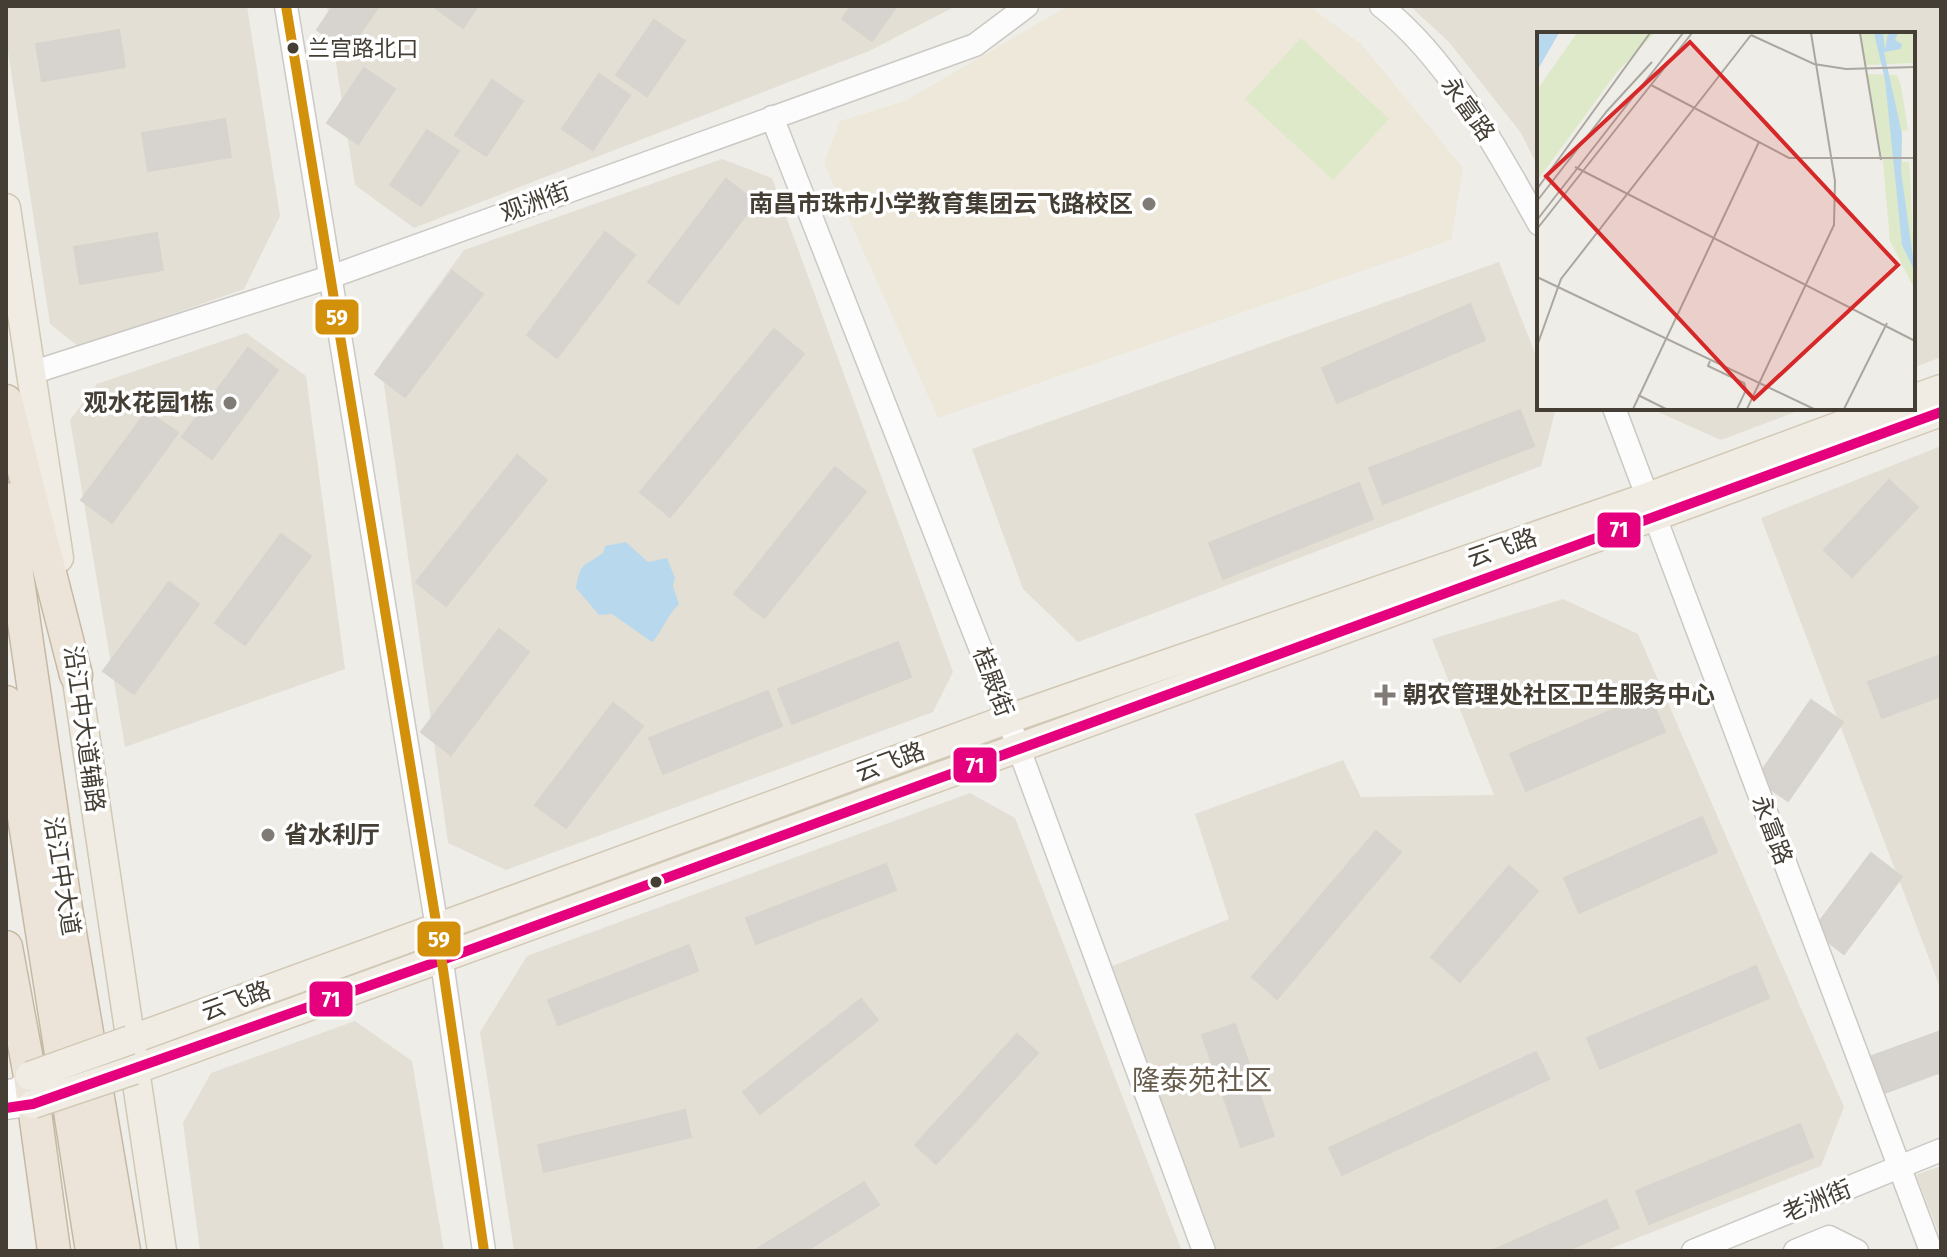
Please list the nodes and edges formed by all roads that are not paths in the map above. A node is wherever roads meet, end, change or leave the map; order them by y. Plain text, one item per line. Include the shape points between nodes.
1 (286, 6) edge
2 (1027, 6) edge
3 (1381, 6) edge
4 (772, 117) junction
5 (6, 208) edge
6 (1537, 220) edge
7 (333, 276) junction
8 (31, 373) junction
9 (1941, 389) edge
10 (1915, 398) edge
11 (6, 401) edge
12 (1615, 410) edge
13 (1883, 410) edge
14 (1941, 412) edge
15 (6, 499) edge
16 (1649, 507) junction
17 (76, 675) junction
18 (6, 702) edge
19 (1008, 719) junction
20 (1018, 747) junction
21 (437, 928) junction
22 (6, 947) edge
23 (442, 960) junction
24 (130, 1040) junction
25 (134, 1070) junction
26 (19, 1095) edge
27 (1941, 1150) edge
28 (1900, 1167) junction
29 (54, 1251) edge
30 (92, 1251) edge
31 (124, 1251) edge
32 (162, 1251) edge
33 (484, 1251) edge
34 (1204, 1251) edge
35 (1693, 1251) edge
36 (1795, 1251) edge
37 (1857, 1251) edge
38 (1931, 1251) edge

1 - 7 street
2 - 4 street, 观洲街 via 975,45
3 - 6 street, 永富路 via 1403,23 1484,127
4 - 7 street, 观洲街
4 - 19 street, 桂殿街
5 - 8 main road, 沿江中大道辅路
7 - 8 street, 观洲街
7 - 21 street
8 - 17 main road, 沿江中大道辅路
9 - 10 main road
11 - 17 highway
12 - 16 street, 永富路
13 - 16 main road, 云飞路
14 - 16 main road, 云飞路
15 - 31 highway, 沿江中大道 via 65,903
16 - 19 main road, 云飞路
16 - 20 main road, 云飞路
16 - 28 street, 永富路
17 - 24 main road, 沿江中大道辅路
18 - 30 highway, 沿江中大道
19 - 20 street, 桂殿街
19 - 21 main road, 云飞路
20 - 23 main road, 云飞路
20 - 34 street, 桂殿街
21 - 23 street
21 - 24 main road, 云飞路
22 - 26 highway
23 - 25 main road, 云飞路
23 - 33 street
24 - 25 main road, 沿江中大道辅路
24 - 26 main road, 云飞路, bridge
25 - 26 main road, 云飞路, bridge
25 - 32 main road, 沿江中大道辅路
26 - 29 highway
27 - 28 street, 老洲街
28 - 35 street, 老洲街
28 - 38 street, 永富路
36 - 37 street via 1829,1237

